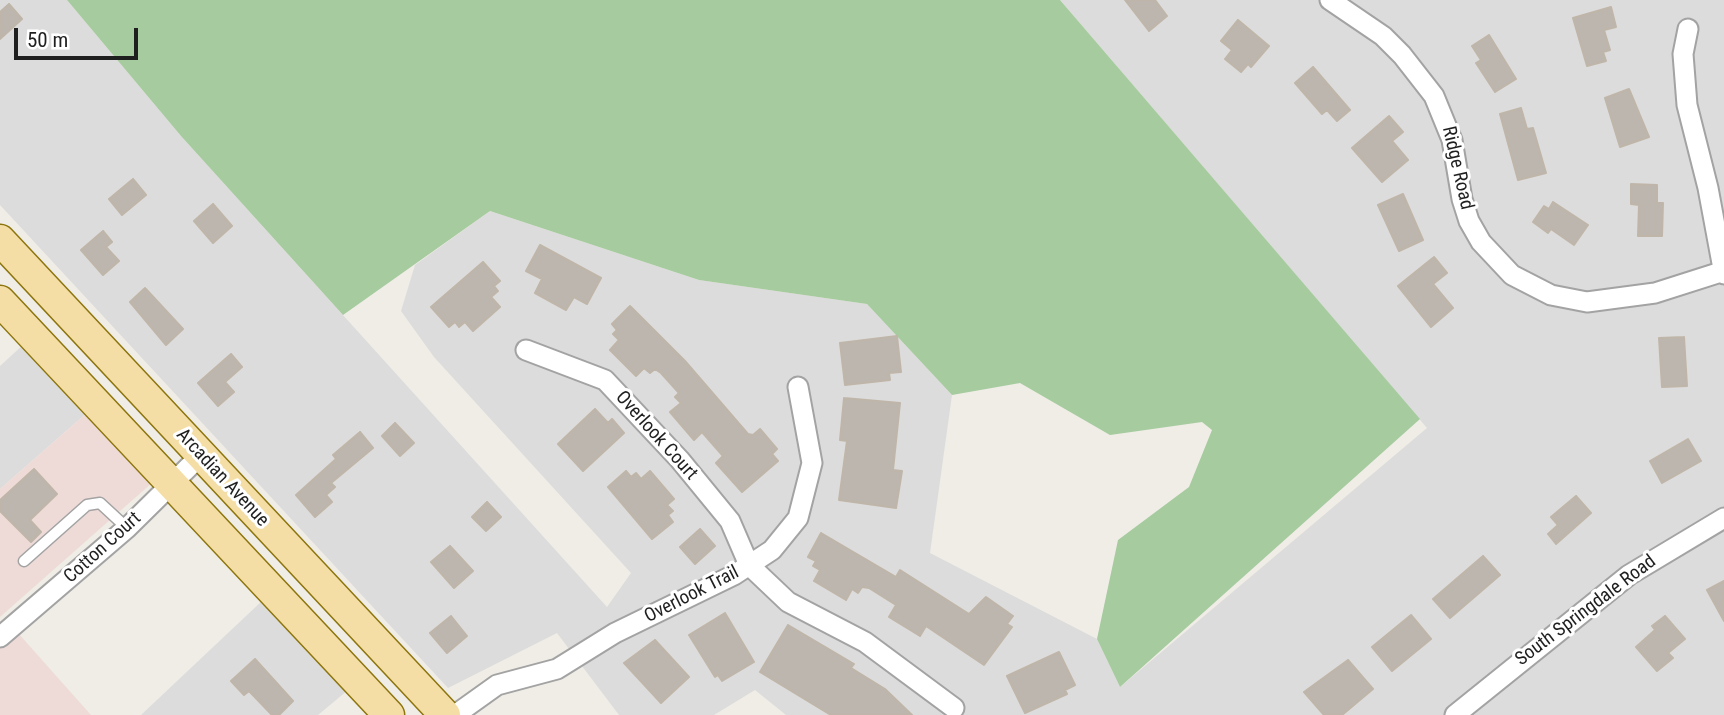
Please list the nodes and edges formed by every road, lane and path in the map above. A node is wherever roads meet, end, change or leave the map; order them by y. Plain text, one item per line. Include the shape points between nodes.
1 (1330, 0) edge
2 (1688, 29) dead end
3 (0, 240) edge
4 (1724, 272) edge
5 (0, 301) edge
6 (526, 350) dead end
7 (798, 387) dead end
8 (201, 454) junction
9 (173, 483) junction
10 (1724, 518) edge
11 (127, 528) junction
12 (24, 561) dead end
13 (749, 565) junction
14 (0, 637) edge
15 (954, 708) dead end
16 (389, 715) edge
17 (445, 715) edge
18 (455, 715) edge
19 (1455, 715) edge

1 - 4 street, Ridge Road via 1383,36 1434,96 1452,140 1469,220 1480,242 1512,275 1551,296 1587,302 1655,293
2 - 4 street via 1683,54 1687,105
3 - 8 main road, Arcadian Avenue
5 - 9 main road, Arcadian Avenue
6 - 13 street, Overlook Court via 605,380 730,521
7 - 13 street, Overlook Trail via 811,463 798,518 772,550
8 - 9 street, Cotton Court
8 - 17 main road, Arcadian Avenue
9 - 11 street, Cotton Court
9 - 16 main road, Arcadian Avenue
10 - 19 street, South Springdale Road via 1629,575
11 - 12 lane via 100,503 87,505
11 - 14 street, Cotton Court
13 - 15 street via 788,602 865,642
13 - 18 street, Overlook Trail via 615,633 557,669 497,685

